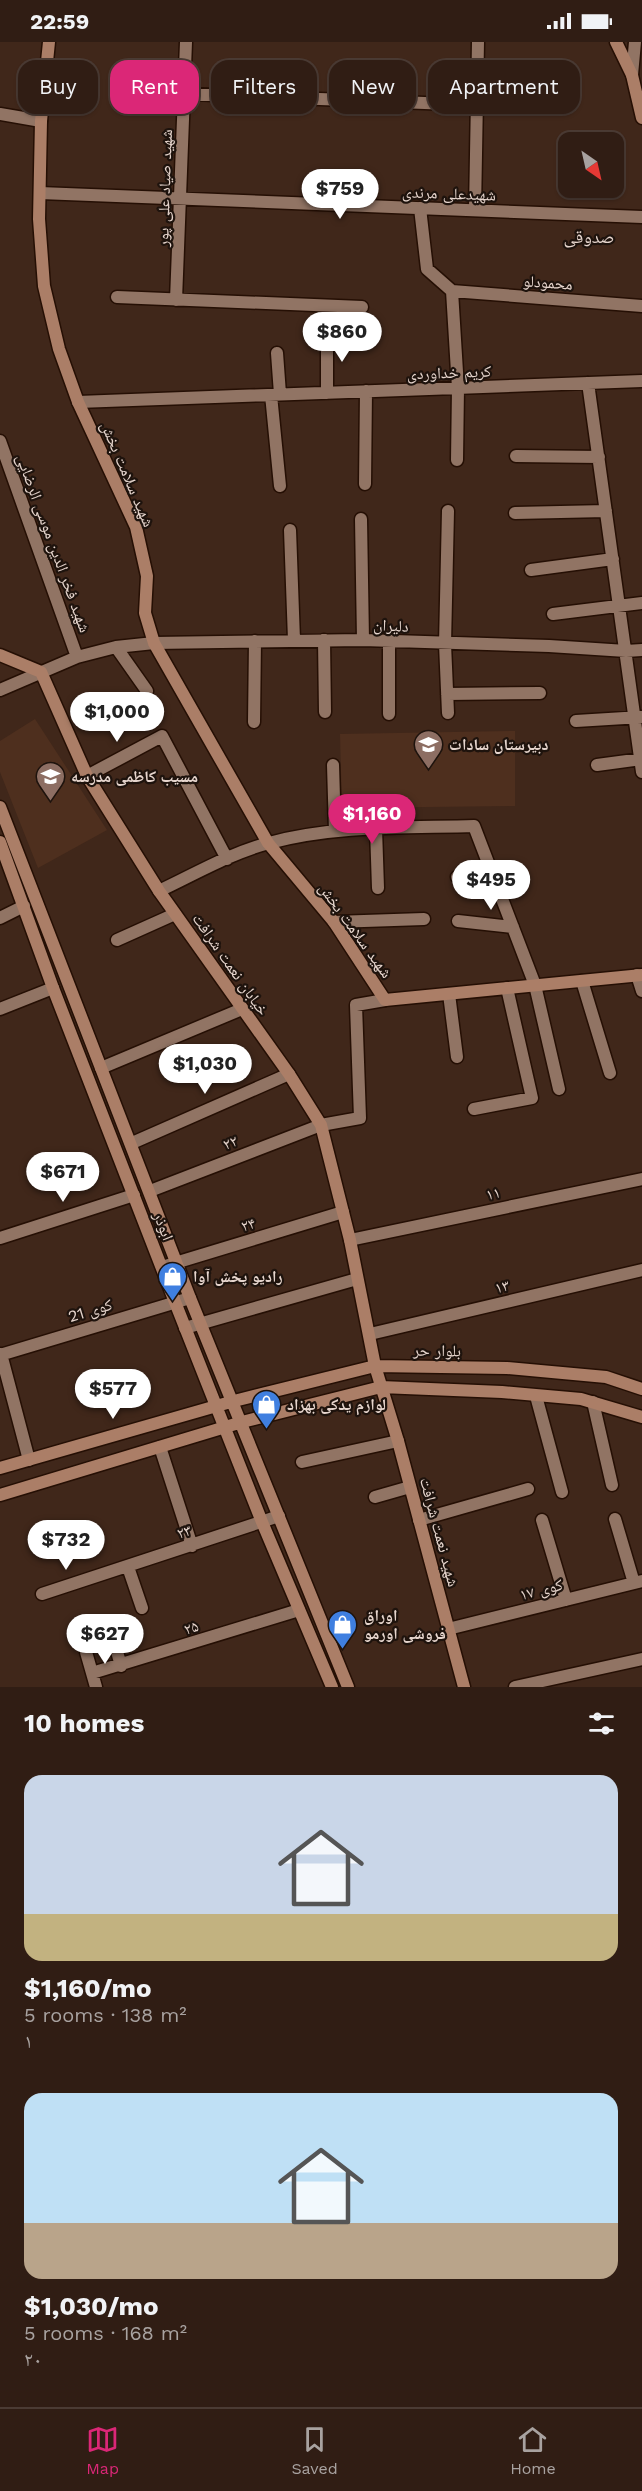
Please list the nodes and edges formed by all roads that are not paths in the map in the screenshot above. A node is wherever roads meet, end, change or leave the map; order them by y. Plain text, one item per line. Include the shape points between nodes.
1 (49, 42) edge
2 (186, 42) edge
3 (478, 42) edge
4 (616, 42) edge
5 (635, 42) edge
6 (185, 60) edge
7 (478, 60) edge
8 (632, 75) junction
9 (199, 95) edge
10 (428, 103) edge
11 (0, 114) edge
12 (183, 114) edge
13 (477, 114) edge
14 (642, 118) edge
15 (41, 121) junction
16 (40, 193) junction
17 (180, 198) junction
18 (420, 208) junction
19 (475, 210) junction
20 (642, 217) edge
21 (452, 291) junction
22 (117, 297) dead end
23 (176, 300) junction
24 (642, 306) edge
25 (362, 307) dead end
26 (327, 333) dead end
27 (277, 353) dead end
28 (642, 381) edge
29 (588, 383) junction
30 (458, 388) junction
31 (366, 391) junction
32 (327, 393) junction
33 (275, 395) junction
34 (78, 402) junction
35 (0, 441) edge
36 (516, 456) dead end
37 (598, 457) junction
38 (458, 460) dead end
39 (365, 484) dead end
40 (280, 486) dead end
41 (448, 511) dead end
42 (606, 511) junction
43 (515, 513) dead end
44 (361, 519) dead end
45 (290, 530) dead end
46 (613, 559) junction
47 (531, 570) dead end
48 (642, 603) edge
49 (619, 606) junction
50 (553, 614) dead end
51 (294, 640) junction
52 (324, 640) junction
53 (363, 640) junction
54 (255, 641) junction
55 (389, 642) junction
56 (154, 643) junction
57 (445, 644) junction
58 (116, 646) junction
59 (642, 650) edge
60 (626, 651) junction
61 (0, 655) edge
62 (77, 657) junction
63 (41, 672) junction
64 (0, 690) edge
65 (147, 691) dead end
66 (540, 693) dead end
67 (447, 694) junction
68 (325, 712) dead end
69 (448, 713) dead end
70 (389, 714) dead end
71 (638, 717) edge
72 (254, 722) dead end
73 (576, 722) dead end
74 (641, 764) edge
75 (333, 765) dead end
76 (597, 765) dead end
77 (87, 776) junction
78 (0, 807) edge
79 (376, 829) junction
80 (335, 831) junction
81 (268, 843) junction
82 (1, 844) edge
83 (227, 859) junction
84 (457, 877) dead end
85 (495, 880) junction
86 (378, 888) dead end
87 (159, 891) junction
88 (24, 906) junction
89 (175, 914) junction
90 (0, 918) edge
91 (424, 919) dead end
92 (458, 921) dead end
93 (334, 922) junction
94 (513, 927) junction
95 (117, 940) dead end
96 (640, 975) edge
97 (582, 981) junction
98 (535, 985) junction
99 (53, 988) junction
100 (507, 988) junction
101 (642, 991) edge
102 (449, 994) junction
103 (385, 1000) junction
104 (0, 1009) edge
105 (242, 1009) junction
106 (457, 1057) dead end
107 (101, 1068) junction
108 (610, 1073) dead end
109 (289, 1074) junction
110 (559, 1089) dead end
111 (474, 1109) dead end
112 (321, 1125) junction
113 (132, 1143) junction
114 (642, 1179) edge
115 (150, 1191) junction
116 (134, 1195) junction
117 (343, 1212) junction
118 (0, 1238) edge
119 (350, 1240) junction
120 (177, 1262) junction
121 (162, 1267) junction
122 (642, 1270) edge
123 (357, 1280) junction
124 (190, 1298) junction
125 (175, 1302) junction
126 (201, 1324) junction
127 (185, 1328) junction
128 (370, 1334) junction
129 (1, 1354) edge
130 (375, 1366) junction
131 (381, 1387) junction
132 (642, 1389) edge
133 (536, 1396) junction
134 (234, 1401) junction
135 (593, 1402) junction
136 (218, 1406) junction
137 (642, 1417) edge
138 (242, 1422) junction
139 (225, 1427) junction
140 (398, 1440) junction
141 (160, 1447) junction
142 (29, 1460) junction
143 (302, 1462) dead end
144 (0, 1468) edge
145 (612, 1485) dead end
146 (410, 1487) junction
147 (528, 1489) dead end
148 (562, 1491) dead end
149 (0, 1495) edge
150 (375, 1497) dead end
151 (279, 1516) junction
152 (419, 1520) junction
153 (542, 1520) dead end
154 (615, 1520) dead end
155 (262, 1522) junction
156 (192, 1546) junction
157 (128, 1567) junction
158 (638, 1582) edge
159 (42, 1594) dead end
160 (566, 1600) junction
161 (142, 1608) dead end
162 (299, 1610) junction
163 (448, 1629) junction
164 (111, 1630) dead end
165 (86, 1652) dead end
166 (642, 1659) edge
167 (121, 1666) junction
168 (340, 1667) junction
169 (326, 1672) junction
170 (92, 1673) junction
171 (96, 1687) edge
172 (332, 1687) edge
173 (348, 1687) edge
174 (464, 1687) edge
175 (515, 1687) edge

1 - 15 main road, شهید سلامت بخش
2 - 6 street, شهید صیاد علی پور
3 - 7 street
4 - 8 main road
5 - 8 street
8 - 14 main road
9 - 10 street
11 - 15 street
12 - 17 street, شهید صیاد علی پور
13 - 19 street
15 - 16 main road, شهید سلامت بخش
16 - 17 street, شهیدعلی مرندی
16 - 34 main road, شهید سلامت بخش via 44,286 59,349
17 - 18 street, شهیدعلی مرندی
17 - 23 street, شهید صیاد علی پور
18 - 19 street, شهیدعلی مرندی
18 - 21 street via 427,269
19 - 20 street, شهیدعلی مرندی
21 - 24 street, محمودلو
21 - 30 street
22 - 23 street
23 - 25 street
26 - 32 street
27 - 33 street
28 - 29 street, کریم خداوردی
29 - 30 street, کریم خداوردی
29 - 37 street
30 - 31 street, کریم خداوردی
30 - 38 street
31 - 32 street, کریم خداوردی
31 - 39 street
32 - 33 street, کریم خداوردی
33 - 34 street, کریم خداوردی
33 - 40 street
34 - 56 main road, شهید سلامت بخش via 136,527 147,576 145,613
35 - 62 street, شهید فخر الدین موسی الرضایی
36 - 37 street
37 - 42 street
41 - 57 street
42 - 43 street
42 - 46 street
44 - 53 street
45 - 51 street
46 - 47 street
46 - 49 street
48 - 49 street
49 - 50 street
49 - 60 street
51 - 52 street, دلیران
51 - 54 street, دلیران
52 - 53 street, دلیران
52 - 68 street
53 - 55 street, دلیران
54 - 56 street, دلیران
54 - 72 street
55 - 57 street, دلیران
55 - 70 street
56 - 58 street, دلیران
56 - 81 main road, شهید سلامت بخش
57 - 60 street, دلیران
57 - 67 street
58 - 62 street, دلیران
58 - 65 street
59 - 60 street, دلیران
60 - 71 street
61 - 63 main road
62 - 63 street, دلیران
63 - 64 street, دلیران
63 - 77 main road, خیابان نعمت شرافت
66 - 67 street
67 - 69 street
71 - 73 street
71 - 74 street
74 - 76 street
75 - 80 street
77 - 83 street via 162,736
77 - 87 main road, خیابان نعمت شرافت
78 - 107 main road, ابوذر
79 - 80 street
79 - 85 street via 474,826
79 - 86 street
80 - 81 street
81 - 83 street
81 - 93 main road, شهید سلامت بخش
82 - 88 main road, ابوذر
83 - 87 street
84 - 85 street
85 - 94 street
87 - 89 main road, خیابان نعمت شرافت
88 - 90 street
88 - 99 main road, ابوذر
89 - 95 street
89 - 105 main road, خیابان نعمت شرافت
91 - 93 street
92 - 94 street
93 - 103 main road, شهید سلامت بخش
94 - 98 street
96 - 97 main road
96 - 101 street
97 - 98 main road
97 - 108 street
98 - 100 main road
98 - 110 street
99 - 104 street
99 - 116 main road, ابوذر
100 - 102 main road
100 - 111 street via 532,1098
102 - 103 main road
102 - 106 street
103 - 112 street, ۲۲ via 356,1005 360,1118
105 - 107 street
105 - 109 main road, خیابان نعمت شرافت
107 - 113 main road, ابوذر
109 - 112 main road, خیابان نعمت شرافت
109 - 113 street
112 - 115 street, ۲۲
112 - 117 main road, خیابان نعمت شرافت
113 - 115 main road, ابوذر
114 - 119 street, ۱۱
115 - 120 main road, ابوذر
116 - 118 street
116 - 121 main road, ابوذر
117 - 119 main road, خیابان نعمت شرافت
117 - 120 street, ۲۴
119 - 123 main road, خیابان نعمت شرافت
120 - 121 street, ۲۴
120 - 124 main road, ابوذر
121 - 125 main road, ابوذر
122 - 128 street, ۱۳
123 - 126 street
123 - 128 main road, خیابان نعمت شرافت
124 - 125 street, کوی 21
124 - 126 main road, ابوذر
125 - 127 main road, ابوذر
125 - 129 street, کوی 21
126 - 127 street
126 - 134 main road, ابوذر
127 - 136 main road, ابوذر
128 - 130 main road, خیابان نعمت شرافت
129 - 142 street
130 - 131 main road, خیابان نعمت شرافت
130 - 132 main road, بلوار حر via 507,1368 606,1377
130 - 134 main road, بلوار حر
131 - 133 main road
131 - 138 main road
131 - 140 main road, شهید نعمت شرافت
133 - 135 main road
133 - 148 street
134 - 136 main road, بلوار حر
134 - 138 main road, ابوذر
135 - 137 main road
135 - 145 street
136 - 139 main road, ابوذر
136 - 142 main road, بلوار حر
138 - 139 main road
138 - 151 main road
139 - 141 main road
139 - 155 main road, ابوذر
140 - 143 street
140 - 146 main road, شهید نعمت شرافت
141 - 149 main road
141 - 156 street
142 - 144 main road, بلوار حر
146 - 150 street
146 - 152 main road, شهید نعمت شرافت
147 - 152 street
151 - 155 street, ۲۳
151 - 168 main road
152 - 163 main road, شهید نعمت شرافت
153 - 160 street
154 - 158 street
155 - 156 street, ۲۳
155 - 162 main road, ابوذر
156 - 157 street, ۲۳
157 - 159 street, ۲۳
157 - 161 street
158 - 160 street, کوی ۱۷
160 - 163 street, کوی ۱۷
162 - 167 street, ۲۵
162 - 169 main road, ابوذر
163 - 174 main road, شهید نعمت شرافت
164 - 167 street
165 - 170 street
166 - 175 street
167 - 170 street, ۲۵
168 - 169 main road
168 - 173 main road
169 - 172 main road, ابوذر
170 - 171 street

